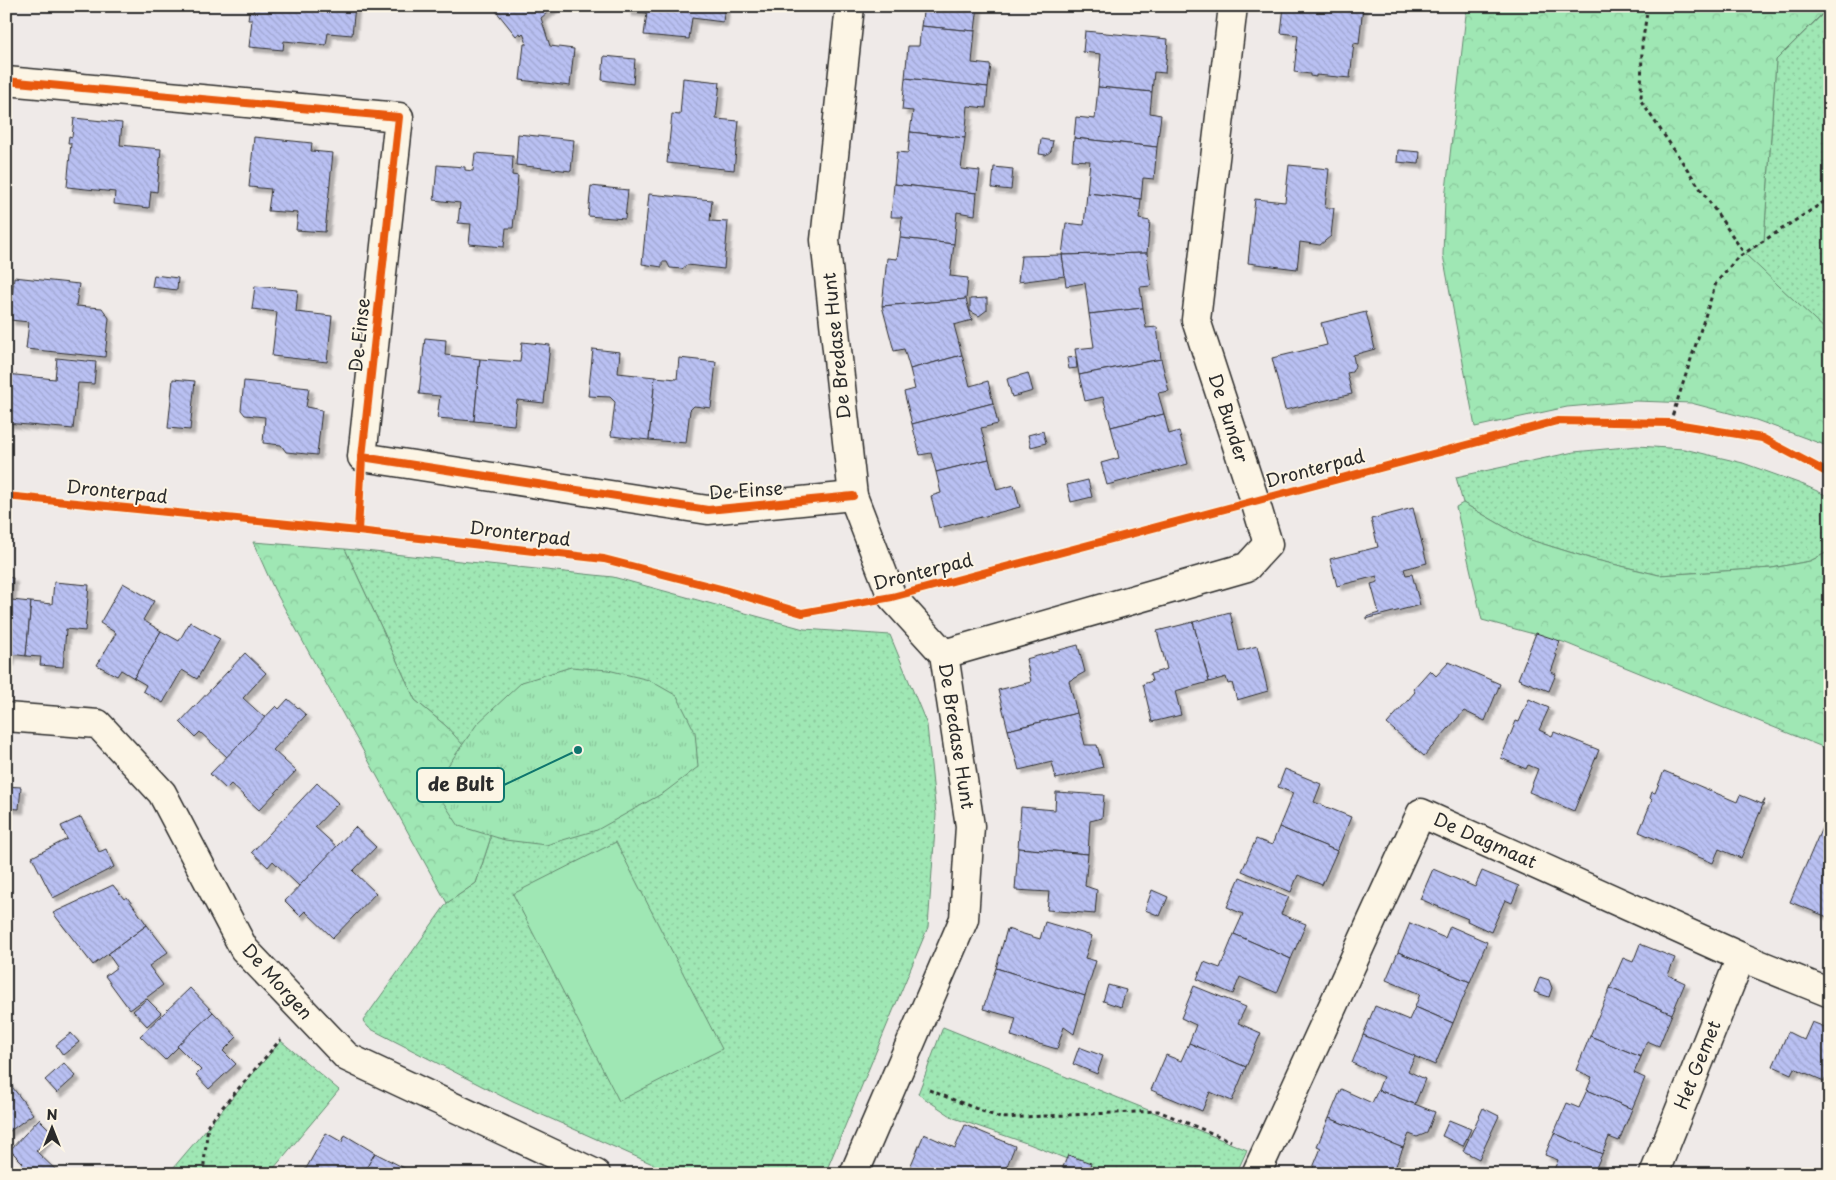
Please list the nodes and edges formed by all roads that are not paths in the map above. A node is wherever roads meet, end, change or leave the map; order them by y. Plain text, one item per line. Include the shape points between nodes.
1 (850, 6) edge
2 (1233, 6) edge
3 (6, 80) edge
4 (853, 496) junction
5 (944, 654) junction
6 (6, 717) edge
7 (1741, 957) junction
8 (1830, 993) edge
9 (1260, 1164) edge
10 (596, 1174) edge
11 (854, 1174) edge
12 (1654, 1174) edge

1 - 4 street, De Bredase Hunt via 825,240
2 - 5 street, De Bunder via 1196,320 1268,544 1247,567
3 - 4 street, De Einse via 400,117 362,457 708,510
4 - 5 street, De Bredase Hunt via 892,597
5 - 11 street, De Bredase Hunt via 970,826 964,918
6 - 10 street, De Morgen via 98,724 162,793 244,949 347,1058
7 - 8 street, De Dagmaat
7 - 9 street, De Dagmaat via 1421,812
7 - 12 street, Het Gemet

